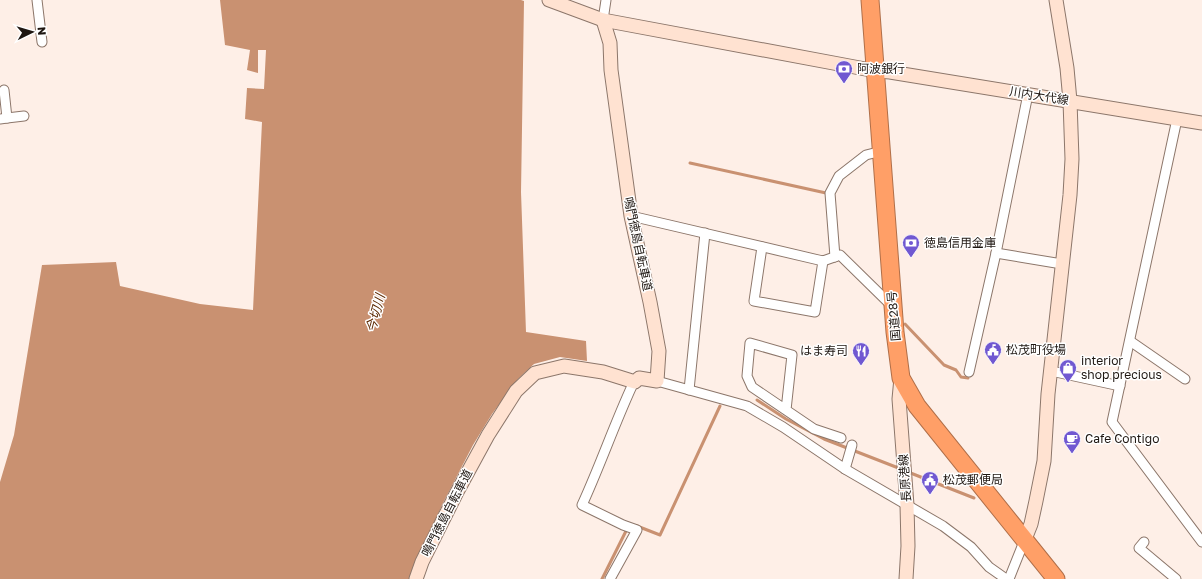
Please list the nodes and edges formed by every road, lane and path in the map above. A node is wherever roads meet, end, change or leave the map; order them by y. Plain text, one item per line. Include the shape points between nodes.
1 (37, 0) edge
2 (549, 0) edge
3 (606, 0) edge
4 (870, 0) edge
5 (1056, 0) edge
6 (603, 20) junction
7 (42, 42) dead end
8 (876, 71) junction
9 (4, 90) dead end
10 (1028, 94) junction
11 (1070, 101) junction
12 (24, 116) dead end
13 (3, 119) edge
14 (1178, 119) junction
15 (1202, 123) edge
16 (882, 152) junction
17 (631, 216) junction
18 (705, 233) junction
19 (762, 247) junction
20 (996, 253) junction
21 (835, 257) junction
22 (823, 261) junction
23 (1062, 264) junction
24 (893, 308) junction
25 (1130, 341) junction
26 (1051, 371) junction
27 (969, 372) dead end
28 (901, 378) junction
29 (1185, 379) dead end
30 (656, 381) junction
31 (635, 382) junction
32 (1120, 386) junction
33 (689, 390) junction
34 (786, 410) junction
35 (814, 429) junction
36 (841, 438) dead end
37 (809, 444) junction
38 (852, 445) dead end
39 (845, 469) junction
40 (907, 504) junction
41 (1025, 539) junction
42 (1144, 542) dead end
43 (1202, 542) edge
44 (416, 579) edge
45 (610, 579) edge
46 (906, 579) edge
47 (1008, 579) edge
48 (1056, 579) edge
49 (1176, 579) edge

1 - 7 street
2 - 6 main road
3 - 6 street
4 - 8 highway, 国道28号
5 - 11 main road
6 - 8 main road
6 - 17 main road, 鳴門徳島自転車道 via 610,43 611,70
8 - 10 main road, 川内大代線
8 - 16 highway, 国道28号
9 - 13 street
10 - 11 main road, 川内大代線
10 - 20 street
11 - 14 main road, 川内大代線
11 - 23 main road via 1071,181
12 - 13 street
14 - 15 main road, 川内大代線
14 - 25 street
16 - 21 street via 866,155 839,176 830,193
16 - 24 highway, 国道28号
17 - 18 street
17 - 30 main road, 鳴門徳島自転車道 via 659,351
18 - 19 street
18 - 33 street
19 - 22 street
19 - 22 street via 754,301 815,312
20 - 23 street
20 - 27 street
21 - 22 street
21 - 24 street via 840,255
23 - 26 main road
24 - 28 highway, 国道28号
25 - 29 street
25 - 32 street
26 - 32 street
26 - 41 main road via 1044,461 1031,524
28 - 40 main road, 長原港線
28 - 41 highway, 国道28号 via 917,406
30 - 31 main road, 鳴門徳島自転車道 via 638,378
30 - 33 street
31 - 44 main road, 鳴門徳島自転車道 via 603,372 564,366 535,373 516,390 457,492
31 - 45 street via 582,505 636,530
32 - 43 street via 1112,422
33 - 37 street via 747,406
34 - 34 street via 752,387 747,376 750,343 792,355
34 - 35 street
35 - 36 street
35 - 37 street
37 - 39 street
38 - 39 street
39 - 40 street
40 - 46 main road, 長原港線
40 - 47 street via 943,526
41 - 47 street
41 - 48 highway, 国道28号
42 - 49 street via 1139,548

